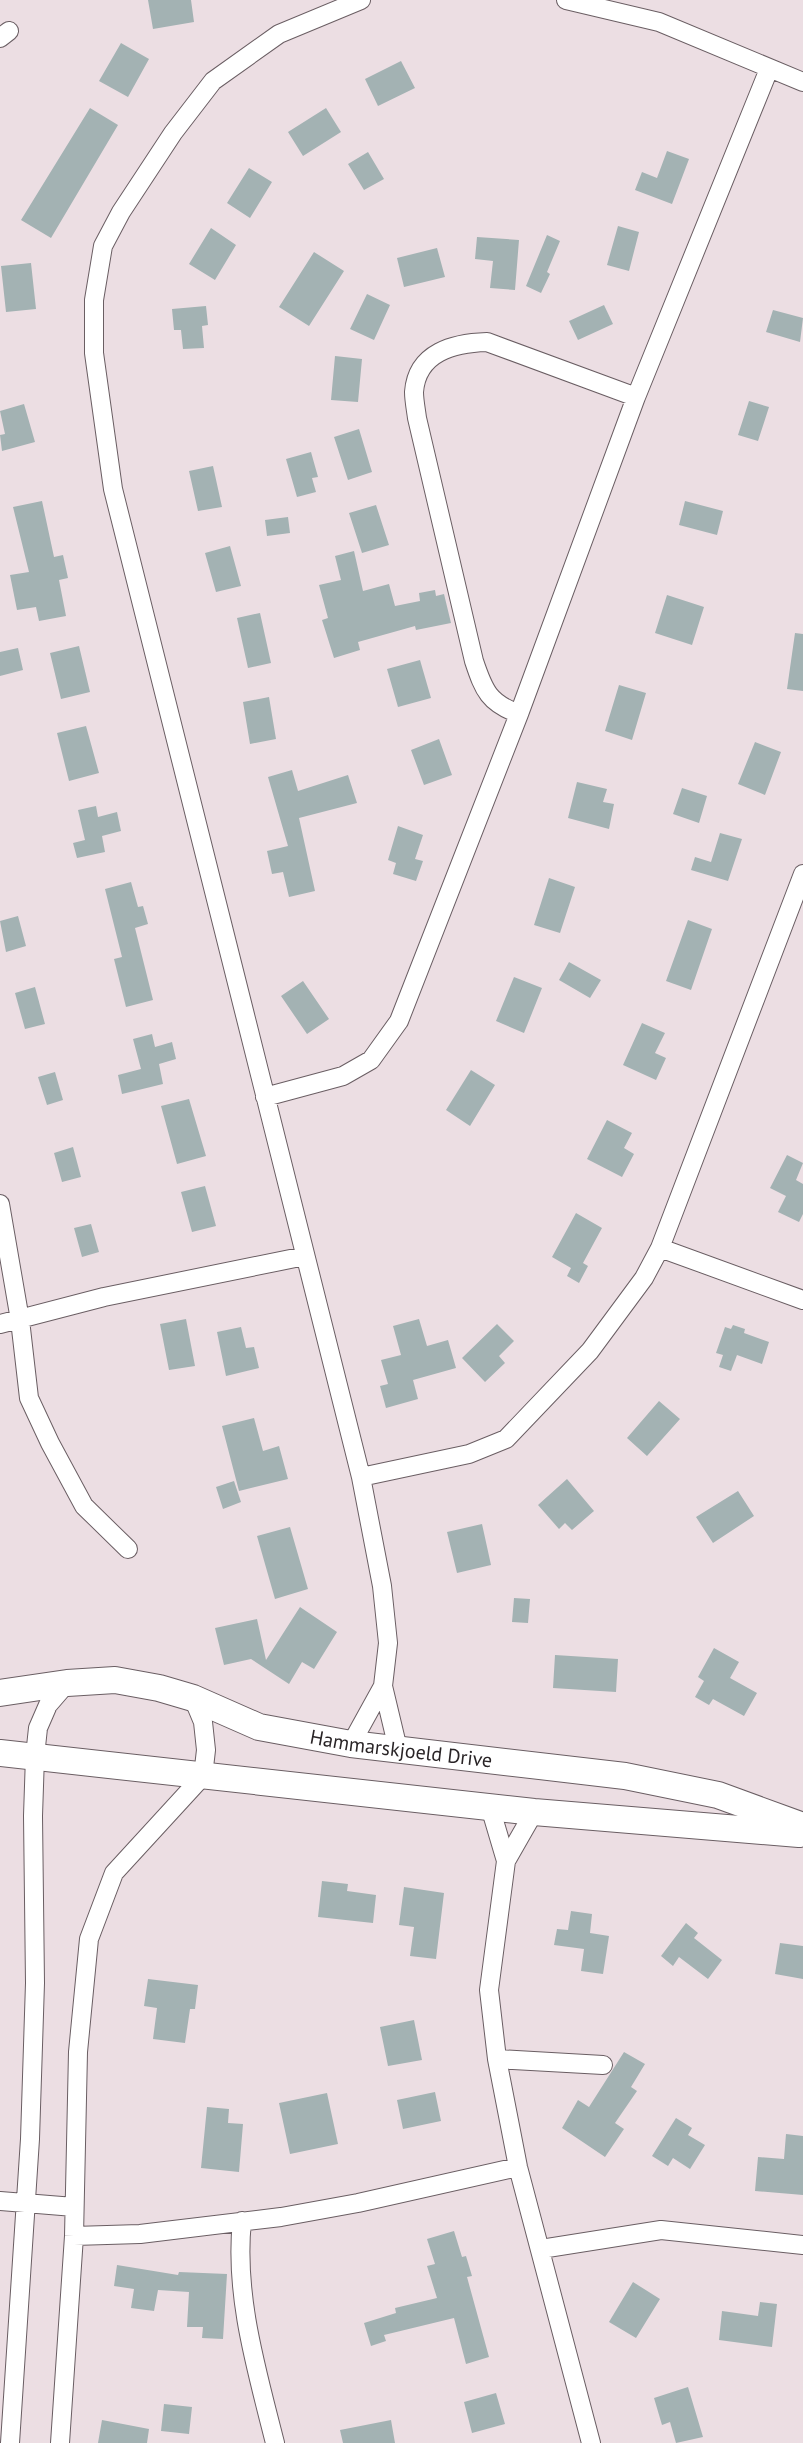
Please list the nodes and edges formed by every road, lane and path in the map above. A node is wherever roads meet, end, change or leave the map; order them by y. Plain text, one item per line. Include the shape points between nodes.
1 (361, 0) edge
2 (566, 0) edge
3 (769, 69) junction
4 (803, 82) edge
5 (636, 397) junction
6 (519, 714) junction
7 (803, 874) edge
8 (265, 1097) junction
9 (0, 1204) edge
10 (660, 1248) junction
11 (305, 1256) junction
12 (803, 1300) edge
13 (20, 1320) junction
14 (0, 1324) edge
15 (361, 1477) junction
16 (128, 1549) dead end
17 (67, 1683) junction
18 (383, 1686) junction
19 (0, 1693) edge
20 (193, 1698) junction
21 (351, 1744) junction
22 (398, 1749) junction
23 (0, 1753) edge
24 (35, 1756) junction
25 (591, 1772) junction
26 (203, 1776) junction
27 (490, 1807) junction
28 (534, 1812) junction
29 (591, 1817) junction
30 (803, 1826) edge
31 (803, 1834) edge
32 (506, 1861) junction
33 (497, 2059) junction
34 (603, 2065) dead end
35 (518, 2167) junction
36 (0, 2201) edge
37 (25, 2204) junction
38 (74, 2207) junction
39 (242, 2221) junction
40 (74, 2236) junction
41 (803, 2245) edge
42 (541, 2249) junction
43 (10, 2443) edge
44 (60, 2443) edge
45 (275, 2443) edge
46 (591, 2443) edge

1 - 8 street via 279,34 213,81 121,212 103,246 94,300 94,353 113,489
2 - 3 street via 659,22
3 - 4 street
3 - 5 street
5 - 6 street
5 - 6 street via 487,342 437,351 421,369 414,391 417,418 474,661 497,706
6 - 8 street via 399,1021 386,1041 371,1060 343,1076
7 - 10 street
8 - 11 street
9 - 13 street
10 - 12 street
10 - 15 street via 590,1351 506,1439 469,1454
11 - 13 street via 104,1297
11 - 15 street
13 - 14 street
13 - 16 street via 29,1398 50,1443 84,1506
15 - 18 street via 382,1586 388,1643
17 - 19 main road, Hammarskjoeld Drive
17 - 20 main road, Hammarskjoeld Drive via 115,1680
17 - 24 street via 48,1705 38,1728
18 - 21 street
18 - 22 street
20 - 21 main road, Hammarskjoeld Drive via 259,1727
20 - 26 street via 203,1722
21 - 22 main road, Hammarskjoeld Drive
22 - 25 main road, Hammarskjoeld Drive
23 - 24 main road
24 - 26 main road
24 - 37 street via 35,1983
25 - 29 main road via 600,1796
25 - 30 main road, Hammarskjoeld Drive via 718,1795
26 - 27 main road
26 - 38 street via 114,1873 89,1939 78,2052
27 - 28 main road
27 - 32 street
28 - 29 main road
28 - 32 street
29 - 31 main road
32 - 33 street via 489,1990
33 - 34 street
33 - 35 street
35 - 39 street via 358,2203
35 - 42 street
36 - 37 street
37 - 38 street
37 - 43 street
38 - 40 street
39 - 40 street
39 - 45 street via 243,2297
40 - 44 street
41 - 42 street via 661,2230
42 - 46 street

